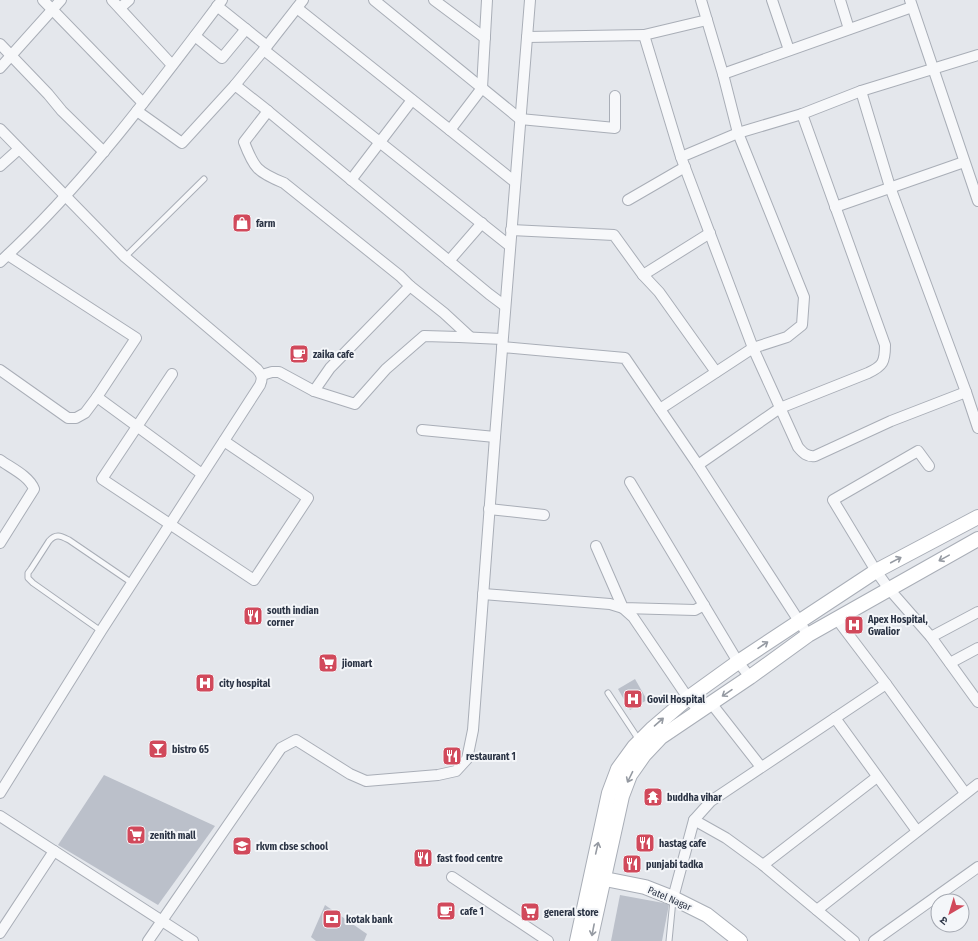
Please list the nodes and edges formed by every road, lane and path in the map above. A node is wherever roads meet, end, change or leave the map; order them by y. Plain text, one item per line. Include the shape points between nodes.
1 (43, 0) edge
2 (61, 0) edge
3 (112, 0) edge
4 (129, 0) edge
5 (374, 0) edge
6 (434, 0) edge
7 (487, 0) edge
8 (530, 0) edge
9 (701, 0) edge
10 (772, 0) edge
11 (840, 0) edge
12 (220, 3) edge
13 (300, 4) edge
14 (911, 4) edge
15 (120, 8) junction
16 (52, 9) junction
17 (707, 20) junction
18 (246, 29) junction
19 (849, 29) junction
20 (644, 35) junction
21 (195, 36) junction
22 (527, 37) junction
23 (485, 38) junction
24 (0, 44) edge
25 (266, 48) junction
26 (789, 50) junction
27 (978, 55) edge
28 (11, 56) junction
29 (172, 65) junction
30 (0, 68) edge
31 (933, 68) junction
32 (723, 74) junction
33 (235, 85) junction
34 (482, 88) junction
35 (861, 91) junction
36 (615, 96) dead end
37 (412, 100) junction
38 (140, 107) junction
39 (268, 112) junction
40 (802, 114) junction
41 (520, 119) junction
42 (0, 129) edge
43 (450, 130) junction
44 (738, 133) junction
45 (380, 142) junction
46 (19, 149) junction
47 (104, 152) junction
48 (683, 162) junction
49 (964, 162) junction
50 (0, 166) edge
51 (204, 179) dead end
52 (351, 180) junction
53 (515, 182) junction
54 (890, 188) junction
55 (66, 197) junction
56 (628, 200) dead end
57 (978, 201) edge
58 (835, 208) junction
59 (482, 223) junction
60 (511, 230) junction
61 (710, 234) junction
62 (510, 246) junction
63 (8, 255) junction
64 (124, 257) junction
65 (449, 261) junction
66 (0, 262) edge
67 (643, 275) junction
68 (410, 286) junction
69 (505, 306) junction
70 (470, 337) junction
71 (502, 343) junction
72 (753, 348) junction
73 (0, 370) edge
74 (716, 372) junction
75 (172, 374) dead end
76 (262, 375) junction
77 (314, 391) junction
78 (966, 392) junction
79 (97, 397) junction
80 (780, 408) junction
81 (660, 409) junction
82 (137, 426) junction
83 (978, 428) edge
84 (422, 430) dead end
85 (495, 437) junction
86 (224, 441) junction
87 (0, 460) edge
88 (698, 465) junction
89 (929, 466) dead end
90 (202, 474) junction
91 (630, 482) dead end
92 (489, 509) junction
93 (544, 515) dead end
94 (978, 517) edge
95 (170, 524) junction
96 (1, 538) edge
97 (978, 539) edge
98 (596, 546) dead end
99 (876, 571) junction
100 (132, 583) junction
101 (889, 588) junction
102 (483, 594) junction
103 (704, 605) junction
104 (623, 608) junction
105 (978, 612) edge
106 (836, 618) junction
107 (799, 621) junction
108 (101, 631) junction
109 (808, 635) junction
110 (931, 637) junction
111 (978, 648) edge
112 (738, 662) junction
113 (950, 663) junction
114 (750, 677) junction
115 (886, 684) junction
116 (608, 693) dead end
117 (688, 698) junction
118 (978, 702) edge
119 (711, 703) junction
120 (699, 711) junction
121 (835, 718) junction
122 (640, 741) junction
123 (761, 767) junction
124 (877, 777) junction
125 (978, 784) edge
126 (0, 793) edge
127 (965, 793) junction
128 (0, 816) edge
129 (694, 820) junction
130 (917, 831) junction
131 (54, 852) junction
132 (763, 866) junction
133 (978, 866) edge
134 (452, 877) dead end
135 (597, 878) junction
136 (673, 898) junction
137 (817, 910) junction
138 (161, 920) junction
139 (0, 933) edge
140 (148, 941) edge
141 (193, 941) edge
142 (548, 941) edge
143 (578, 941) edge
144 (590, 941) edge
145 (669, 941) edge
146 (740, 941) edge
147 (854, 941) edge
148 (874, 941) edge

1 - 16 street
2 - 16 street
3 - 15 street
4 - 15 street
5 - 34 street
6 - 23 street
7 - 23 street
8 - 22 street
9 - 17 street
10 - 26 street
11 - 19 street
12 - 18 street
12 - 21 street
13 - 25 street
13 - 37 street
14 - 19 street
14 - 31 street
15 - 29 street
16 - 28 street
16 - 38 street
17 - 20 street
17 - 32 street
18 - 21 street via 222,58
18 - 25 street
19 - 26 street
20 - 22 street
20 - 48 street
21 - 29 street
22 - 41 street
23 - 34 street
24 - 28 street
25 - 33 street
25 - 45 street
26 - 32 street
27 - 31 street
28 - 30 street
28 - 47 street
29 - 38 street
31 - 35 street
31 - 49 street
32 - 44 street
33 - 38 street via 182,143
33 - 39 street
34 - 41 street
34 - 43 street
35 - 40 street
35 - 54 street
36 - 41 street via 615,128
37 - 43 street
37 - 45 street
38 - 47 street
39 - 52 street
39 - 68 street via 244,142 251,161 264,175 284,183
40 - 44 street
40 - 58 street
41 - 53 street
42 - 46 street
43 - 53 street
44 - 48 street
44 - 72 street via 804,296 802,325 787,337
45 - 52 street
45 - 59 street
46 - 50 street
46 - 55 street
47 - 55 street
48 - 56 street
48 - 61 street
49 - 54 street
49 - 57 street
51 - 64 lane
52 - 65 street
53 - 60 street
54 - 58 street
54 - 78 street
55 - 63 street
55 - 64 street
58 - 80 street via 885,345 885,358 878,368
59 - 62 street
59 - 65 street
60 - 62 street
60 - 67 street via 614,235
61 - 67 street
61 - 72 street
62 - 69 street
63 - 66 street
63 - 79 street via 136,338
64 - 76 street
65 - 69 street
67 - 74 street via 659,292
68 - 70 street
68 - 77 street via 330,368
69 - 71 street
70 - 71 street
70 - 77 street via 424,336 386,369 355,404
71 - 81 street via 625,358
71 - 85 street
72 - 74 street
72 - 80 street
73 - 79 street via 68,418 76,418 85,412
74 - 81 street
75 - 82 street
76 - 77 street via 279,372
76 - 86 street via 260,385
78 - 80 street via 815,456 803,453 798,447
78 - 83 street
79 - 82 street
80 - 88 street
81 - 88 street
82 - 90 street
82 - 95 street via 102,479
84 - 85 street
85 - 92 street
86 - 90 street
86 - 95 street via 308,498 254,580
87 - 96 street via 28,479 34,489
88 - 107 street
89 - 99 street via 918,451 833,500
90 - 95 street
91 - 103 street
92 - 93 street
92 - 102 street
99 -> 94 main road
95 - 100 street
97 -> 101 main road
98 - 104 street
99 - 101 street
99 - 107 main road
100 - 108 street
100 - 108 lane via 69,540 56,535 31,568 28,578 33,583
101 - 106 main road
101 - 110 street
102 - 104 street via 610,604
102 - 138 street via 473,730 467,759 463,765 456,771 438,775 366,781 350,774 296,740 281,748
103 - 104 street via 695,610
103 - 112 street
104 - 117 street via 633,617
105 - 110 street
106 - 109 main road
106 - 115 street
107 - 109 street
112 -> 107 main road
108 - 126 street
109 - 114 main road
110 - 113 street
111 - 113 street
112 - 114 street
112 - 117 main road
113 - 118 street
114 -> 119 main road
115 - 121 street
115 - 127 street
116 - 122 lane
117 - 120 street
122 -> 117 main road
119 - 120 main road
119 - 123 street
120 -> 135 main road via 661,737 630,775
121 - 123 street
121 - 124 street
135 -> 122 main road via 610,792 618,769
123 - 129 street via 711,801
124 - 130 street
124 - 132 street
125 - 127 street
127 - 130 street
128 - 131 street
129 - 132 street via 726,838
129 - 136 street
130 - 137 street
131 - 138 street
131 - 139 street
132 - 137 street
133 - 148 street
134 - 142 street
135 - 136 main road, Patel Nagar via 645,887
135 - 143 main road
135 -> 144 main road
136 - 145 lane
136 - 146 main road, Patel Nagar via 707,915
137 - 147 street
138 - 140 street
138 - 141 street

